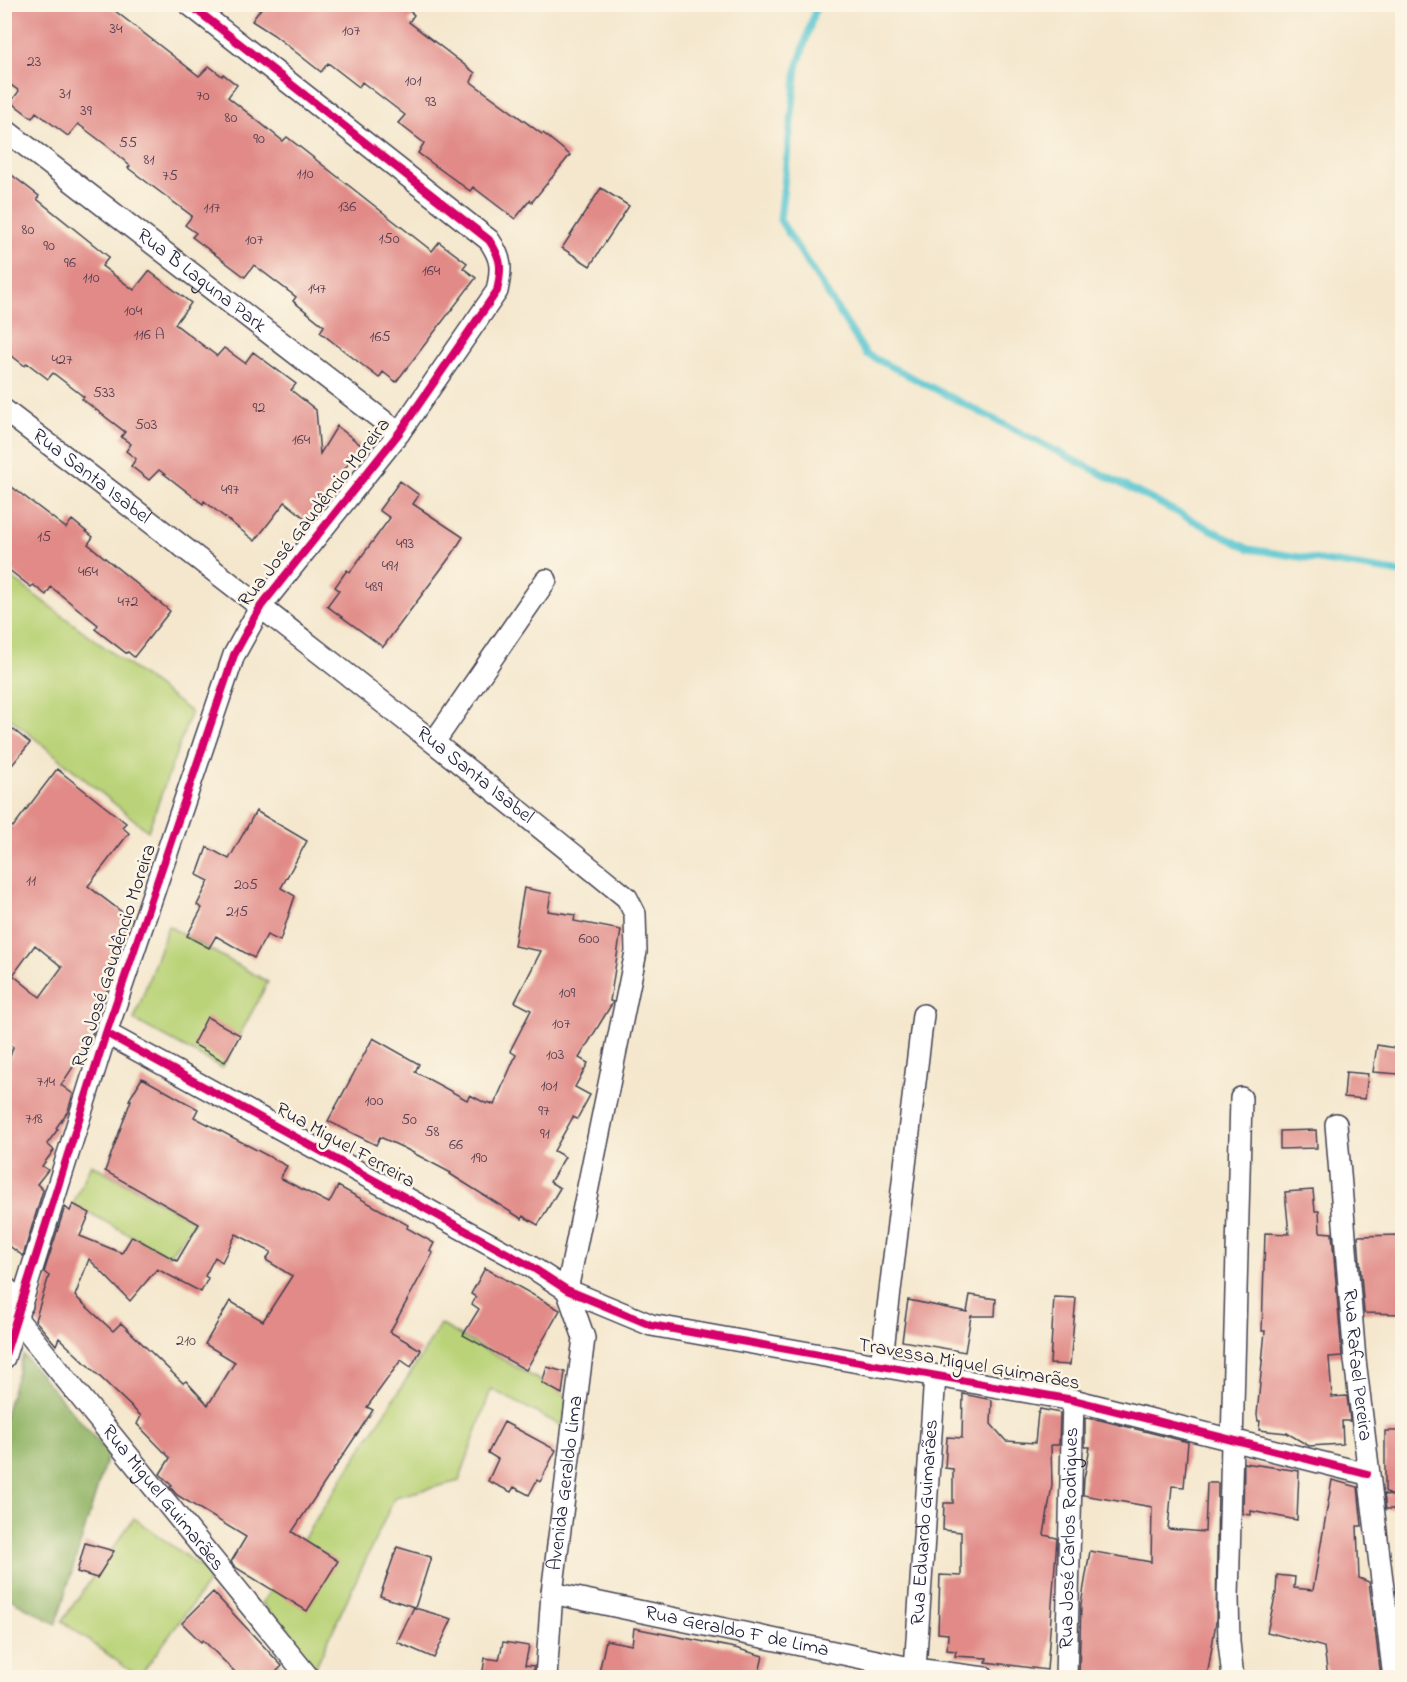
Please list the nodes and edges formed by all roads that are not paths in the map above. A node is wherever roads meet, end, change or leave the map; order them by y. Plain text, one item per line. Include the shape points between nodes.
1 (189, 4) edge
2 (4, 129) edge
3 (4, 410) edge
4 (399, 433) junction
5 (546, 580) dead end
6 (261, 606) junction
7 (434, 742) junction
8 (923, 1015) dead end
9 (106, 1034) junction
10 (1241, 1098) dead end
11 (1336, 1124) dead end
12 (4, 1286) edge
13 (567, 1290) junction
14 (19, 1312) junction
15 (4, 1358) edge
16 (882, 1366) junction
17 (935, 1376) junction
18 (1073, 1400) junction
19 (1233, 1441) junction
20 (1367, 1474) junction
21 (552, 1593) junction
22 (915, 1669) junction
23 (957, 1676) edge
24 (309, 1677) edge
25 (546, 1677) edge
26 (985, 1677) edge
27 (1066, 1677) edge
28 (1233, 1677) edge
29 (1394, 1677) edge

1 - 4 street, Rua José Gaudêncio Moreira via 489,240 500,255 497,291
2 - 4 street, Rua B Laguna Park
3 - 6 street, Rua Santa Isabel
4 - 6 street, Rua José Gaudêncio Moreira
5 - 7 street
6 - 7 street, Rua Santa Isabel
6 - 9 street, Rua José Gaudêncio Moreira via 234,655
7 - 13 street, Rua Santa Isabel via 627,898 635,914 636,952
8 - 16 street
9 - 13 street, Rua Miguel Ferreira via 530,1266
9 - 14 street, Rua José Gaudêncio Moreira
10 - 19 street
11 - 20 street, Rua Rafael Pereira
12 - 14 street, Rua Miguel Guimarães
13 - 16 street, Travessa Miguel Guimarães via 651,1325
13 - 21 street, Avenida Geraldo Lima via 584,1338
14 - 15 street, Rua José Gaudêncio Moreira
14 - 24 street, Rua Miguel Guimarães
16 - 17 street, Travessa Miguel Guimarães
17 - 18 street, Travessa Miguel Guimarães
17 - 22 street, Rua Eduardo Guimarães
18 - 19 street, Travessa Miguel Guimarães
18 - 27 street, Rua José Carlos Rodrigues
19 - 20 street, Travessa Miguel Guimarães
19 - 28 street via 1228,1598
20 - 29 street, Rua Rafael Pereira
21 - 22 street, Rua Geraldo F de Lima
21 - 25 street, Avenida Geraldo Lima
22 - 23 street, Rua Geraldo F de Lima
23 - 26 street, Rua Geraldo F de Lima

